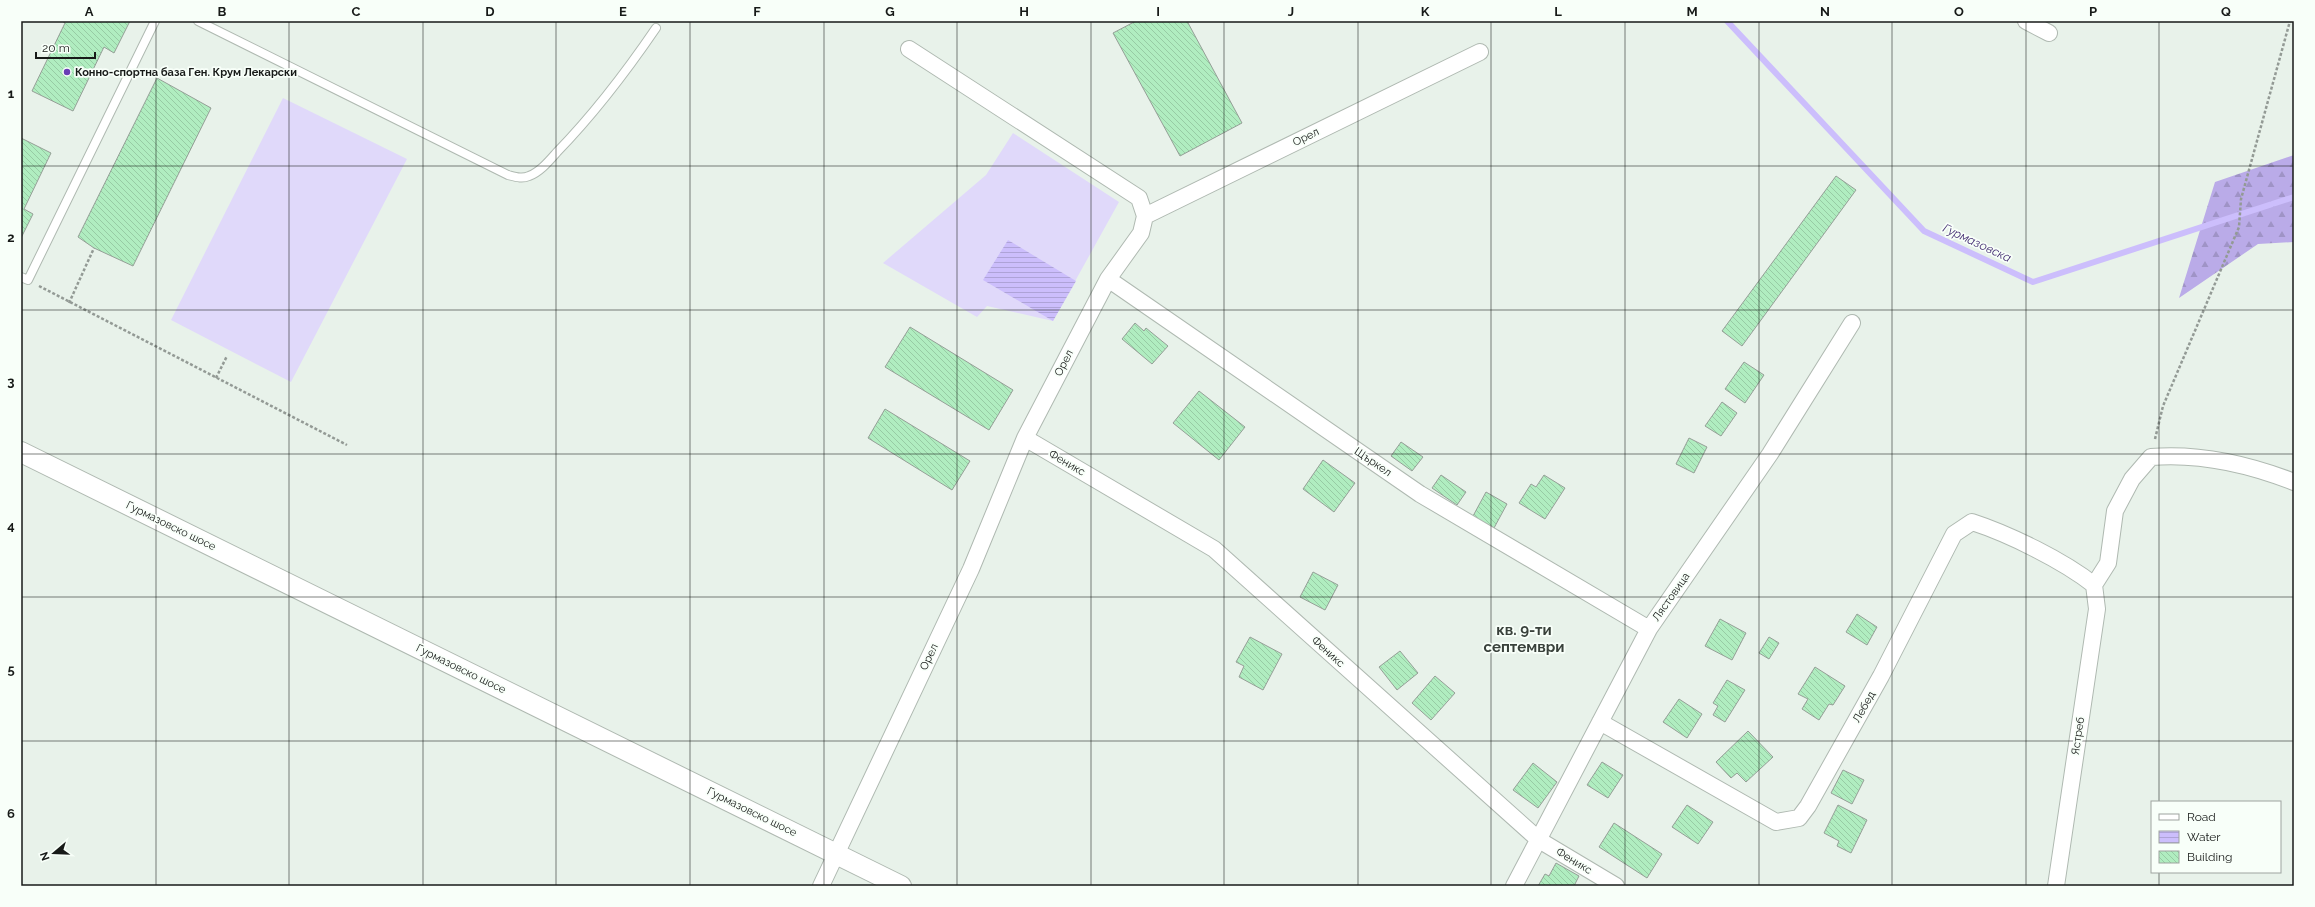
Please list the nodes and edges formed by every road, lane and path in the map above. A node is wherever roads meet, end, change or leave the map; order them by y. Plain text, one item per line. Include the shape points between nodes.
1 (154, 21) edge
2 (198, 21) edge
3 (2026, 21) edge
4 (2290, 21) edge
5 (656, 28) dead end
6 (2049, 33) dead end
7 (909, 49) dead end
8 (1480, 52) dead end
9 (1145, 216) junction
10 (94, 248) dead end
11 (24, 279) edge
12 (1108, 279) junction
13 (69, 303) junction
14 (1852, 323) dead end
15 (227, 356) dead end
16 (216, 378) junction
17 (1025, 438) junction
18 (346, 445) dead end
19 (21, 452) edge
20 (2151, 457) junction
21 (2294, 482) edge
22 (2094, 585) junction
23 (1649, 630) junction
24 (1600, 722) junction
25 (1539, 840) junction
26 (836, 854) junction
27 (821, 886) edge
28 (901, 886) edge
29 (1514, 886) edge
30 (1616, 886) edge
31 (2056, 886) edge

1 - 11 lane
2 - 5 lane via 508,175 522,179 541,168 565,143 620,80
3 - 6 street
4 - 20 path via 2241,199 2239,225 2163,406
7 - 9 street via 1139,198
8 - 9 street, Орел
9 - 12 street, Орел via 1141,233
10 - 13 path
11 - 13 path
12 - 17 street, Орел
12 - 23 street, Щъркел via 1420,494
13 - 16 path
14 - 23 street, Лястовица via 1770,454
15 - 16 path
16 - 18 path
17 - 25 street, Феникс via 1214,549
17 - 26 street, Орел via 971,569
19 - 26 street, Гурмазовско шосе
20 - 21 street via 2197,456 2267,472
20 - 22 street via 2132,479 2115,511 2108,563
22 - 24 street, Лебед via 2076,571 1990,527 1972,522 1954,534 1881,676 1799,818 1776,822
22 - 31 street, Ястреб via 2097,609
23 - 24 street, Лястовица
24 - 25 street, Лястовица
25 - 29 street, Лястовица
25 - 30 street, Феникс
26 - 27 street, Орел
26 - 28 street, Гурмазовско шосе

